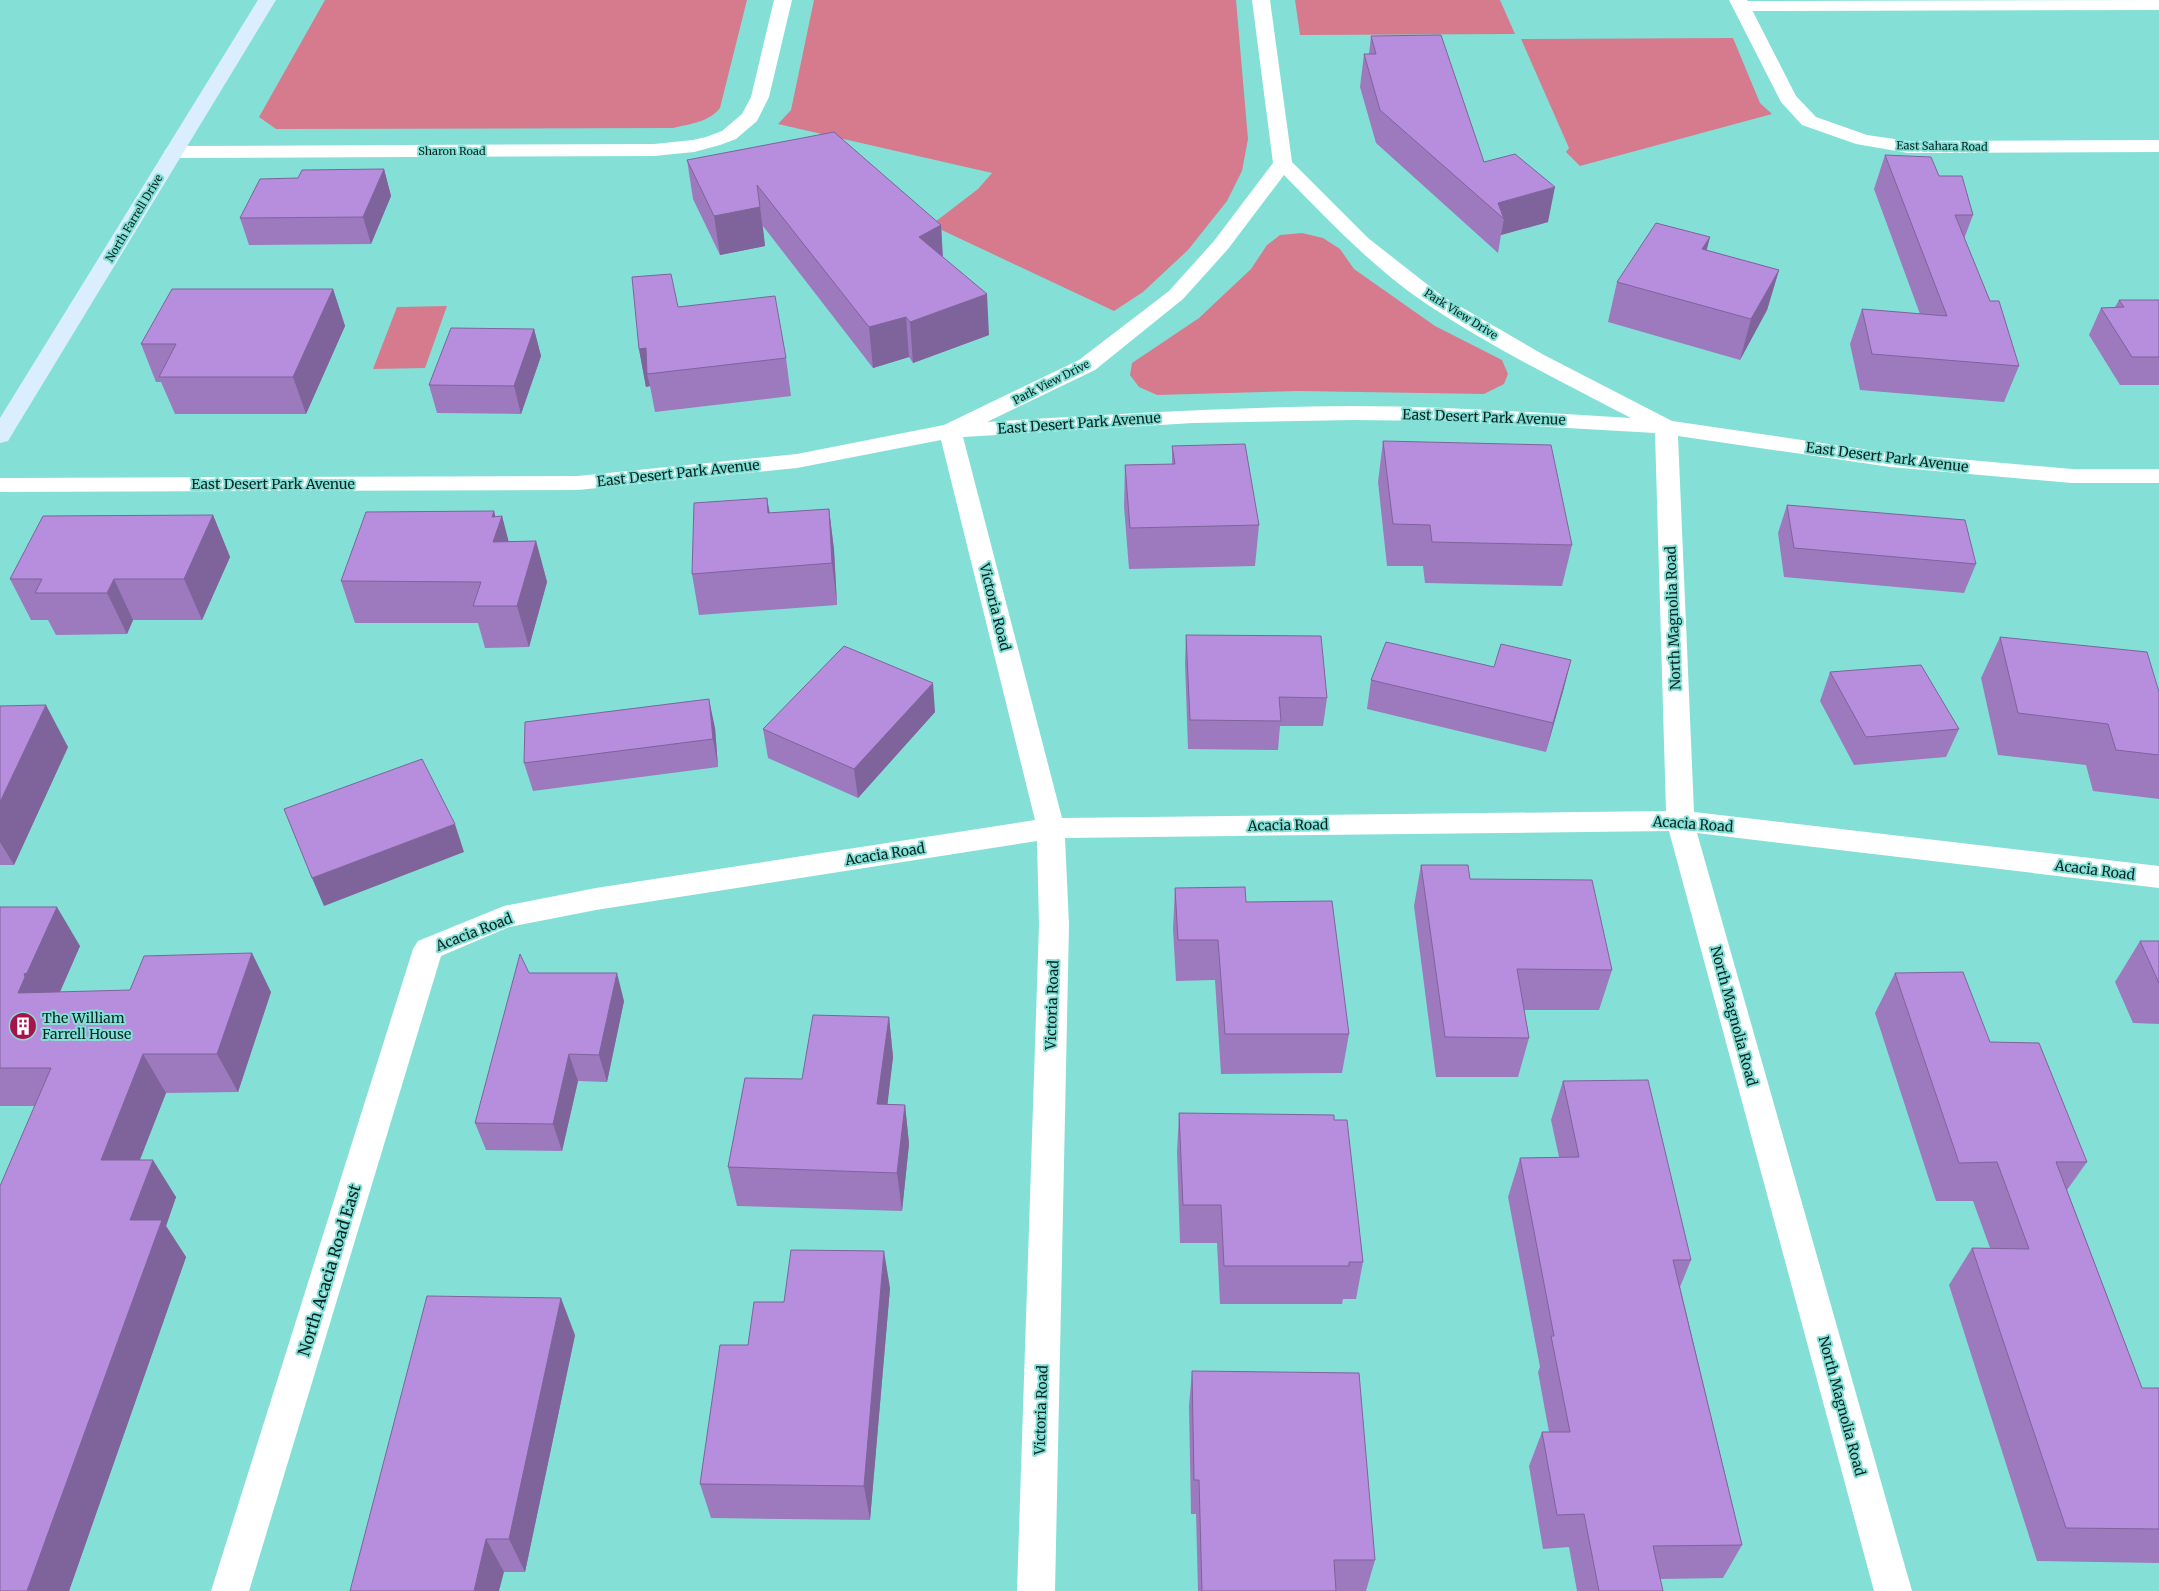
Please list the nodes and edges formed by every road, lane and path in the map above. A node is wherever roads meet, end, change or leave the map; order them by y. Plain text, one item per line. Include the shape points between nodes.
1 (267, 0) edge
2 (783, 0) edge
3 (1261, 0) edge
4 (1740, 3) edge
5 (2159, 5) edge
6 (2159, 146) edge
7 (174, 152) junction
8 (1283, 163) junction
9 (1666, 427) junction
10 (950, 432) junction
11 (0, 436) edge
12 (2159, 476) edge
13 (0, 485) edge
14 (1680, 821) junction
15 (1050, 828) junction
16 (2159, 877) edge
17 (428, 949) joint
18 (230, 1591) edge
19 (1036, 1591) edge
20 (1894, 1591) edge

1 - 7 street, North Farrell Drive
2 - 7 street, Sharon Road via 757,107 746,122 729,135 694,146 654,150
3 - 8 street
4 - 5 street
4 - 6 street, East Sahara Road via 1788,98 1809,121 1863,140 1908,147
7 - 11 street, North Farrell Drive
8 - 9 street, Park View Drive via 1361,242 1434,300 1536,360
8 - 10 street, Park View Drive via 1222,245 1176,296 1087,365
9 - 10 street, East Desert Park Avenue via 1442,414 1273,413
9 - 12 street, East Desert Park Avenue via 1890,460 2072,476
9 - 14 street, North Magnolia Road
10 - 13 street, East Desert Park Avenue via 797,461 578,483
10 - 15 street, Victoria Road
14 - 15 street, Acacia Road
14 - 16 street, Acacia Road
14 - 20 street, North Magnolia Road
15 - 17 street, Acacia Road via 596,898 504,918
15 - 19 street, Victoria Road via 1054,925
17 - 18 street, North Acacia Road East

